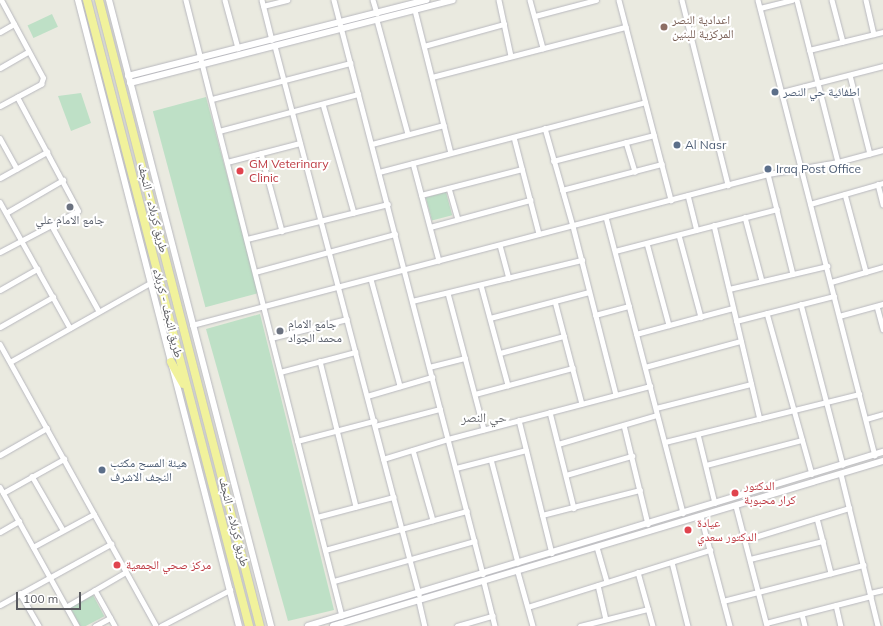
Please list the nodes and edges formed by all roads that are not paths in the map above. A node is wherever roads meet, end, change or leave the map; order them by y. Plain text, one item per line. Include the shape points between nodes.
1 (1, 0) edge
2 (78, 0) edge
3 (88, 0) edge
4 (100, 0) edge
5 (109, 0) edge
6 (186, 0) edge
7 (225, 0) edge
8 (262, 0) edge
9 (287, 0) edge
10 (334, 0) edge
11 (373, 0) edge
12 (426, 0) edge
13 (453, 0) edge
14 (499, 0) edge
15 (530, 0) edge
16 (596, 0) edge
17 (619, 0) edge
18 (682, 0) edge
19 (758, 0) edge
20 (792, 0) edge
21 (797, 0) edge
22 (832, 0) edge
23 (866, 0) edge
24 (412, 2) edge
25 (263, 6) junction
26 (760, 8) junction
27 (415, 10) junction
28 (377, 13) junction
29 (535, 16) junction
30 (377, 20) junction
31 (347, 21) junction
32 (340, 22) junction
33 (14, 24) junction
34 (332, 24) junction
35 (504, 24) junction
36 (348, 27) junction
37 (626, 27) junction
38 (341, 29) junction
39 (334, 31) junction
40 (0, 32) edge
41 (883, 32) edge
42 (874, 34) junction
43 (272, 40) junction
44 (843, 42) junction
45 (275, 46) junction
46 (424, 46) junction
47 (238, 48) junction
48 (543, 48) junction
49 (809, 50) junction
50 (28, 52) junction
51 (211, 55) junction
52 (511, 56) junction
53 (201, 58) junction
54 (212, 62) junction
55 (350, 63) junction
56 (203, 64) junction
57 (883, 66) edge
58 (0, 68) edge
59 (850, 75) junction
60 (128, 76) junction
61 (432, 77) junction
62 (284, 81) junction
63 (130, 83) junction
64 (817, 83) junction
65 (782, 92) junction
66 (358, 94) junction
67 (17, 97) junction
68 (212, 99) junction
69 (645, 102) junction
70 (323, 104) junction
71 (0, 106) edge
72 (292, 113) junction
73 (444, 125) junction
74 (545, 128) junction
75 (220, 131) junction
76 (408, 134) junction
77 (654, 135) junction
78 (514, 136) junction
79 (0, 138) edge
80 (626, 142) junction
81 (300, 143) junction
82 (372, 144) junction
83 (883, 150) edge
84 (47, 152) junction
85 (261, 153) junction
86 (451, 153) junction
87 (870, 154) junction
88 (553, 161) junction
89 (227, 162) junction
90 (838, 162) junction
91 (413, 163) junction
92 (662, 164) junction
93 (801, 168) junction
94 (17, 169) junction
95 (522, 169) junction
96 (379, 172) junction
97 (635, 172) junction
98 (768, 174) junction
99 (0, 178) edge
100 (63, 180) junction
101 (880, 183) edge
102 (728, 185) junction
103 (449, 188) junction
104 (562, 190) junction
105 (845, 194) junction
106 (422, 195) junction
107 (688, 195) junction
108 (530, 200) junction
109 (671, 200) junction
110 (0, 202) edge
111 (388, 204) junction
112 (810, 204) junction
113 (883, 204) edge
114 (777, 209) junction
115 (6, 213) junction
116 (354, 213) junction
117 (606, 217) junction
118 (745, 217) junction
119 (458, 219) junction
120 (321, 221) junction
121 (714, 225) junction
122 (52, 226) junction
123 (573, 226) junction
124 (430, 227) junction
125 (698, 230) junction
126 (282, 231) junction
127 (395, 234) junction
128 (540, 234) junction
129 (679, 235) junction
130 (247, 240) junction
131 (21, 241) junction
132 (647, 243) junction
133 (500, 245) junction
134 (615, 251) junction
135 (0, 252) edge
136 (329, 253) junction
137 (582, 260) junction
138 (439, 261) junction
139 (826, 266) junction
140 (883, 267) edge
141 (37, 269) junction
142 (404, 270) junction
143 (255, 272) junction
144 (866, 272) junction
145 (793, 274) junction
146 (509, 278) junction
147 (371, 279) junction
148 (762, 281) junction
149 (150, 282) junction
150 (831, 282) junction
151 (481, 285) junction
152 (338, 288) junction
153 (729, 289) junction
154 (0, 290) edge
155 (589, 292) junction
156 (448, 293) junction
157 (834, 296) junction
158 (53, 297) junction
159 (412, 301) junction
160 (555, 301) junction
161 (801, 304) junction
162 (883, 304) edge
163 (264, 306) junction
164 (629, 306) junction
165 (877, 306) junction
166 (733, 308) junction
167 (98, 311) junction
168 (767, 313) junction
169 (595, 315) junction
170 (839, 316) junction
171 (701, 317) junction
172 (346, 318) junction
173 (490, 318) junction
174 (736, 322) junction
175 (192, 325) junction
176 (669, 325) junction
177 (0, 326) edge
178 (70, 328) junction
179 (883, 329) edge
180 (636, 334) junction
181 (564, 336) junction
182 (271, 338) junction
183 (741, 341) junction
184 (0, 344) edge
185 (355, 352) junction
186 (500, 353) junction
187 (465, 358) junction
188 (320, 361) junction
189 (10, 362) junction
190 (171, 362) junction
191 (429, 367) junction
192 (645, 367) junction
193 (573, 368) junction
194 (280, 372) junction
195 (432, 377) junction
196 (751, 384) junction
197 (508, 385) junction
198 (400, 386) junction
199 (650, 386) junction
200 (475, 394) junction
201 (859, 394) junction
202 (189, 395) junction
203 (616, 395) junction
204 (367, 396) junction
205 (827, 402) junction
206 (582, 404) junction
207 (656, 408) junction
208 (440, 409) junction
209 (794, 410) junction
210 (550, 412) junction
211 (883, 414) edge
212 (658, 416) junction
213 (760, 418) junction
214 (866, 419) junction
215 (519, 420) junction
216 (374, 424) junction
217 (624, 425) junction
218 (47, 428) junction
219 (484, 429) junction
220 (337, 430) junction
221 (698, 434) junction
222 (448, 439) junction
223 (297, 440) junction
224 (802, 440) junction
225 (664, 442) junction
226 (558, 444) junction
227 (413, 450) junction
228 (526, 450) junction
229 (883, 452) edge
230 (0, 455) edge
231 (875, 455) junction
232 (632, 456) junction
233 (64, 459) junction
234 (383, 459) junction
235 (491, 459) junction
236 (883, 461) edge
237 (706, 465) junction
238 (843, 465) junction
239 (456, 468) junction
240 (812, 474) junction
241 (841, 474) junction
242 (566, 475) junction
243 (32, 476) junction
244 (785, 482) junction
245 (0, 487) edge
246 (768, 488) junction
247 (640, 490) junction
248 (787, 490) junction
249 (3, 493) junction
250 (769, 496) junction
251 (393, 497) junction
252 (715, 504) junction
253 (736, 506) junction
254 (356, 507) junction
255 (574, 508) junction
256 (849, 508) junction
257 (467, 511) junction
258 (683, 513) junction
259 (94, 514) junction
260 (542, 515) junction
261 (701, 516) junction
262 (317, 517) junction
263 (817, 518) junction
264 (432, 520) junction
265 (19, 522) junction
266 (648, 524) junction
267 (402, 529) junction
268 (63, 530) junction
269 (0, 532) edge
270 (474, 540) junction
271 (745, 540) junction
272 (823, 541) junction
273 (111, 544) junction
274 (33, 547) junction
275 (597, 547) junction
276 (326, 550) junction
277 (710, 550) junction
278 (552, 553) junction
279 (410, 559) junction
280 (534, 559) junction
281 (750, 559) junction
282 (553, 561) junction
283 (672, 562) junction
284 (518, 564) junction
285 (863, 565) junction
286 (537, 566) junction
287 (126, 572) junction
288 (518, 572) junction
289 (638, 572) junction
290 (831, 573) junction
291 (483, 574) junction
292 (50, 576) junction
293 (334, 581) junction
294 (484, 582) junction
295 (607, 582) junction
296 (598, 585) junction
297 (95, 590) junction
298 (230, 590) junction
299 (883, 590) edge
300 (758, 591) junction
301 (20, 593) junction
302 (419, 594) junction
303 (870, 595) junction
304 (418, 601) junction
305 (723, 601) junction
306 (0, 604) edge
307 (836, 605) junction
308 (66, 607) junction
309 (528, 607) junction
310 (648, 609) junction
311 (802, 614) junction
312 (342, 616) junction
313 (493, 616) junction
314 (110, 618) junction
315 (606, 619) junction
316 (38, 624) edge
317 (346, 624) edge
318 (766, 625) edge
319 (32, 626) edge
320 (76, 626) edge
321 (95, 626) edge
322 (115, 626) edge
323 (156, 626) edge
324 (161, 626) edge
325 (239, 626) edge
326 (249, 626) edge
327 (260, 626) edge
328 (271, 626) edge
329 (308, 626) edge
330 (333, 626) edge
331 (425, 626) edge
332 (457, 626) edge
333 (495, 626) edge
334 (533, 626) edge
335 (580, 626) edge
336 (653, 626) edge
337 (688, 626) edge
338 (730, 626) edge
339 (805, 626) edge
340 (841, 626) edge
341 (878, 626) edge

1 - 33 street
2 - 149 main road
3 - 202 highway, طريق النجف - کربلاء
4 - 327 highway, طريق کربلاء - النجف
5 - 60 main road
6 - 53 street
7 - 47 street
8 - 25 street
9 - 25 street
10 - 32 street
11 - 28 street
12 - 24 street
13 - 27 street
14 - 35 street
15 - 29 street
16 - 29 street
17 - 37 street
18 - 102 street
19 - 26 street
20 - 26 street
21 - 49 street
22 - 44 street
23 - 42 street
24 - 28 street
25 - 43 street
26 - 65 street
27 - 30 street
27 - 46 street
28 - 31 street
29 - 48 street
30 - 36 street
30 - 76 street
31 - 32 street
31 - 36 street
32 - 34 street
32 - 38 street
33 - 40 street
33 - 50 street
34 - 39 street
34 - 43 street
35 - 46 street
35 - 52 street
36 - 38 street
37 - 48 street
37 - 69 street
38 - 39 street
38 - 55 street
39 - 45 street
41 - 42 street
42 - 44 street
43 - 47 street
44 - 49 street
45 - 54 street
45 - 62 street
46 - 61 street
47 - 51 street
48 - 52 street
49 - 64 street
50 - 58 street
50 - 67 street via 43,82
51 - 53 street
51 - 54 street
52 - 61 street
53 - 56 street
53 - 60 street
54 - 56 street
55 - 62 street
55 - 66 street
56 - 63 street
56 - 68 street
57 - 59 street
59 - 64 street
59 - 87 street
60 - 63 main road
61 - 73 street
62 - 68 street
62 - 72 street
63 - 175 main road
64 - 65 street
64 - 90 street
65 - 93 street
66 - 70 street
66 - 82 street
67 - 71 street
67 - 84 street
68 - 75 street
69 - 74 street
69 - 77 street
70 - 72 street
70 - 116 street
72 - 75 street
72 - 81 street
73 - 76 street
73 - 86 street
74 - 78 street
74 - 88 street
75 - 89 street
76 - 82 street
77 - 80 street
77 - 92 street
78 - 86 street
78 - 95 street
79 - 94 street
80 - 88 street
80 - 97 street
81 - 85 street
81 - 120 street
82 - 96 street
83 - 87 street
84 - 94 street
84 - 100 street
85 - 89 street
85 - 126 street
86 - 91 street
87 - 90 street
88 - 104 street
89 - 130 street
90 - 93 street
91 - 96 street
91 - 106 street
92 - 97 street
92 - 109 street
93 - 98 street
93 - 112 street
94 - 99 street
95 - 103 street
95 - 108 street
96 - 111 street
97 - 104 street
98 - 102 street
98 - 114 street
100 - 115 street
100 - 122 street via 78,211
101 - 105 street
101 - 113 street
102 - 107 street
103 - 106 street
103 - 119 street
104 - 123 street
105 - 112 street
105 - 144 street
106 - 124 street
107 - 109 street
107 - 125 street
108 - 119 street
108 - 128 street
109 - 117 street
110 - 115 street
111 - 116 street
111 - 127 street
112 - 139 street
114 - 118 street
114 - 145 street
115 - 131 street
116 - 120 street
117 - 123 street
117 - 134 street
118 - 121 street
118 - 148 street
119 - 124 street
120 - 126 street
120 - 136 street
121 - 125 street
121 - 153 street
122 - 131 street
122 - 167 street
123 - 128 street
123 - 137 street
124 - 138 street
125 - 129 street
126 - 130 street
127 - 136 street
127 - 142 street
128 - 133 street
129 - 132 street
129 - 171 street
130 - 143 street
131 - 135 street
131 - 141 street
132 - 134 street
132 - 176 street
133 - 138 street
133 - 146 street
134 - 164 street
136 - 143 street
136 - 152 street
137 - 146 street
137 - 155 street
138 - 142 street
139 - 145 street
139 - 150 street
140 - 144 street
141 - 154 street
141 - 158 street
142 - 147 street
142 - 159 street
143 - 163 street
144 - 150 street
145 - 148 street
146 - 151 street
147 - 152 street
147 - 198 street
148 - 153 street
149 - 167 street
149 - 190 main road
150 - 157 street
151 - 156 street
151 - 173 street
152 - 163 street
152 - 172 street
153 - 166 street
155 - 160 street
155 - 169 street
156 - 159 street
156 - 187 street
157 - 161 street
157 - 170 street
158 - 177 street
158 - 178 street
159 - 191 street
160 - 173 street
160 - 181 street
161 - 168 street
161 - 205 street
162 - 165 street
163 - 175 street
163 - 182 street
164 - 169 street
164 - 180 street
165 - 170 street
165 - 179 street
166 - 171 street
166 - 174 street
167 - 178 street
168 - 174 street
168 - 209 street
169 - 203 street
170 - 201 street
171 - 176 street
172 - 182 street
172 - 185 street
173 - 186 street
174 - 183 street
175 - 328 main road
176 - 180 street
178 - 189 street
180 - 192 street
181 - 186 street
181 - 193 street
182 - 194 street
183 - 192 street
183 - 196 street
184 - 189 street
185 - 188 street
185 - 204 street
186 - 197 street
187 - 191 street
187 - 200 street
188 - 194 street
188 - 220 street
189 - 218 street
190 - 202 highway
190 - 298 main road
191 - 195 street
192 - 199 street
193 - 197 street
193 - 206 street
194 - 223 street
195 - 198 street
195 - 208 street
196 - 207 street
196 - 213 street
197 - 200 street
198 - 204 street
199 - 203 street
199 - 207 street
200 - 219 street
201 - 205 street
201 - 214 street
202 - 326 highway, طريق النجف - کربلاء
203 - 206 street
204 - 216 street
205 - 209 street
205 - 238 street
206 - 210 street
207 - 212 street
208 - 216 street
208 - 222 street
209 - 213 street
209 - 224 street
210 - 215 street
210 - 226 street
211 - 214 street
212 - 217 street
212 - 225 street
213 - 221 street
214 - 231 street
215 - 219 street
215 - 228 street
216 - 220 street
216 - 234 street
217 - 226 street
217 - 232 street
218 - 230 street
218 - 233 street
219 - 222 street
220 - 223 street
220 - 254 street
221 - 225 street
221 - 237 street
222 - 227 street
222 - 239 street
223 - 262 street
224 - 237 street
224 - 240 street
225 - 258 street
226 - 242 street
227 - 234 street
227 - 264 street
228 - 235 street
228 - 260 street
229 - 231 street
231 - 238 street
232 - 242 street
232 - 247 street
233 - 243 street
233 - 259 street
234 - 251 street
235 - 239 street
235 - 284 street
236 - 241 street
237 - 252 street
238 - 240 street
239 - 257 street
240 - 244 street
241 - 248 street
241 - 256 street
242 - 255 street
243 - 249 street
243 - 268 street
244 - 246 street
244 - 248 street
245 - 249 street
246 - 250 street via 771,492
246 - 252 street
247 - 255 street
247 - 266 street
248 - 250 street
249 - 265 street
250 - 253 street
251 - 254 street
251 - 267 street
252 - 258 street
253 - 261 street
253 - 271 street
254 - 262 street
255 - 260 street
256 - 263 street
256 - 285 street
257 - 264 street
257 - 270 street
258 - 266 street
259 - 268 street
259 - 273 street
260 - 278 street
261 - 275 street
261 - 277 street
262 - 276 street
263 - 271 street
263 - 272 street
264 - 267 street
265 - 269 street
265 - 274 street
266 - 278 street
267 - 276 street
267 - 279 street
268 - 274 street
270 - 279 street
270 - 291 street
271 - 281 street
272 - 281 street
272 - 290 street
273 - 287 street
273 - 292 street
274 - 292 street
275 - 282 street
275 - 295 street
276 - 293 street
277 - 283 street
277 - 305 street
278 - 280 street
278 - 282 street via 549,558
279 - 293 street
279 - 302 street
280 - 284 street
280 - 286 street via 538,562
281 - 300 street
282 - 286 street
283 - 289 street
283 - 337 street
284 - 291 street
285 - 290 street
285 - 303 street
286 - 288 street
287 - 297 street
287 - 323 street
288 - 294 street
288 - 309 street
289 - 295 street
289 - 310 street
290 - 300 street
291 - 302 street
292 - 301 street
292 - 308 street
293 - 312 street
294 - 304 street
294 - 313 street
295 - 296 street
296 - 309 street
296 - 315 street
297 - 308 street
297 - 314 street
298 - 324 street
298 - 325 main road
299 - 303 street
300 - 305 street
300 - 318 street
301 - 306 street
301 - 316 street
302 - 312 street
303 - 307 street
303 - 341 street
304 - 317 street
304 - 331 street
305 - 338 street
307 - 311 street
307 - 340 street
308 - 320 street
309 - 334 street
310 - 315 street
310 - 336 street
311 - 318 street
311 - 339 street
312 - 329 street
313 - 332 street
313 - 333 street
314 - 321 street
314 - 322 street
315 - 335 street
316 - 319 street
317 - 330 street

